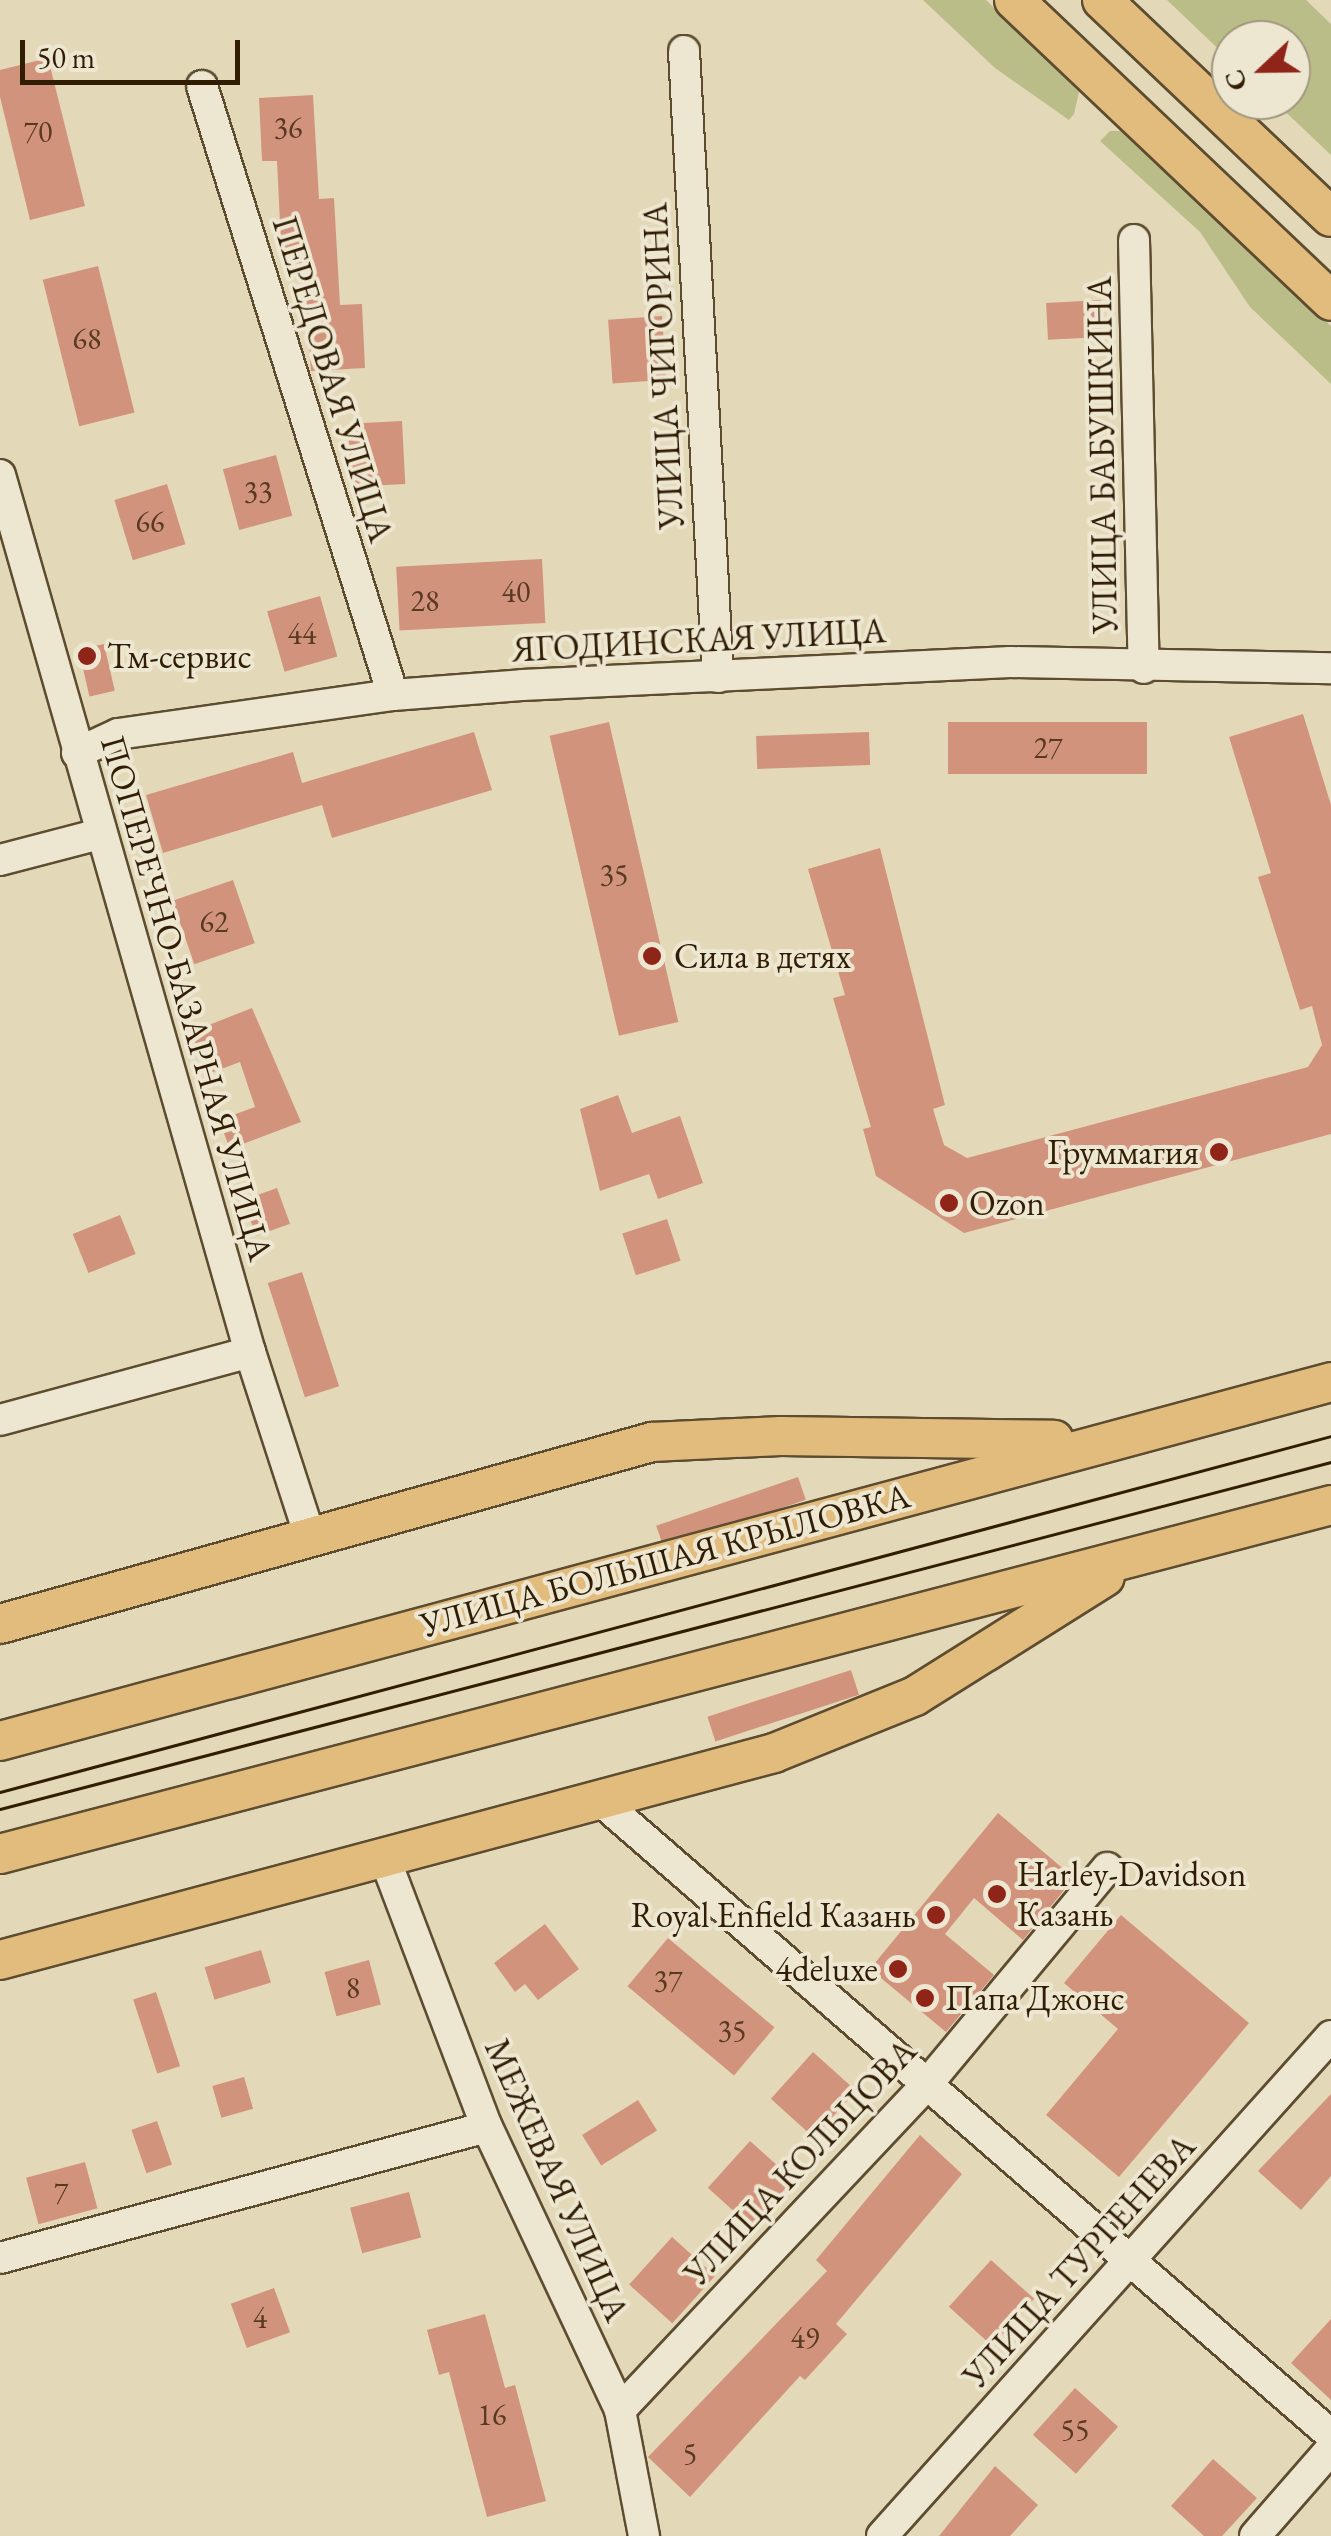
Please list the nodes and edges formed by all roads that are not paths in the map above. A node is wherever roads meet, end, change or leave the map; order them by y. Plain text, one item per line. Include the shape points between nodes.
1 (1014, 0) edge
2 (1102, 0) edge
3 (684, 52) dead end
4 (202, 86) dead end
5 (1331, 217) edge
6 (1134, 240) dead end
7 (1331, 301) edge
8 (1, 485) edge
9 (1144, 668) junction
10 (1331, 668) edge
11 (718, 677) junction
12 (393, 695) junction
13 (77, 752) junction
14 (100, 834) junction
15 (0, 860) edge
16 (250, 1352) junction
17 (1331, 1382) edge
18 (0, 1420) edge
19 (1096, 1441) junction
20 (1331, 1505) edge
21 (312, 1540) junction
22 (1130, 1561) junction
23 (0, 1624) edge
24 (0, 1742) edge
25 (601, 1801) junction
26 (0, 1854) edge
27 (386, 1860) junction
28 (1108, 1868) dead end
29 (0, 1960) edge
30 (1331, 2036) edge
31 (928, 2082) junction
32 (487, 2127) junction
33 (0, 2258) edge
34 (1131, 2260) junction
35 (620, 2410) junction
36 (1331, 2435) edge
37 (1331, 2450) edge
38 (644, 2536) edge
39 (882, 2536) edge
40 (1256, 2536) edge

1 - 7 main road
2 - 5 main road
3 - 11 street, УЛИЦА ЧИГОРИНА
4 - 12 street, ПЕРЕДОВАЯ УЛИЦА
6 - 9 street, УЛИЦА БАБУШКИНА
8 - 13 street, ПОПЕРЕЧНО-БАЗАРНАЯ УЛИЦА
9 - 10 street, ЯГОДИНСКАЯ УЛИЦА
9 - 11 street, ЯГОДИНСКАЯ УЛИЦА via 1010,662
11 - 12 street, ЯГОДИНСКАЯ УЛИЦА
12 - 13 street, ЯГОДИНСКАЯ УЛИЦА via 118,734
13 - 14 street, ПОПЕРЕЧНО-БАЗАРНАЯ УЛИЦА
14 - 15 street
14 - 16 street, ПОПЕРЕЧНО-БАЗАРНАЯ УЛИЦА
16 - 18 street
16 - 21 street, ПОПЕРЕЧНО-БАЗАРНАЯ УЛИЦА
17 - 19 main road, УЛИЦА БОЛЬШАЯ КРЫЛОВКА
19 - 21 main road via 782,1436 652,1442
19 - 24 main road, УЛИЦА БОЛЬШАЯ КРЫЛОВКА
20 - 22 main road
21 - 23 main road
22 - 25 main road via 1020,1635 867,1719
22 - 26 main road
25 - 27 main road
25 - 31 street
27 - 29 main road
27 - 32 street, МЕЖЕВАЯ УЛИЦА
28 - 31 street, УЛИЦА КОЛЬЦОВА
30 - 34 street, УЛИЦА ТУРГЕНЕВА
31 - 34 street
31 - 35 street, УЛИЦА КОЛЬЦОВА
32 - 33 street
32 - 35 street, МЕЖЕВАЯ УЛИЦА
34 - 36 street
34 - 39 street, УЛИЦА ТУРГЕНЕВА
35 - 38 street, МЕЖЕВАЯ УЛИЦА
37 - 40 street

